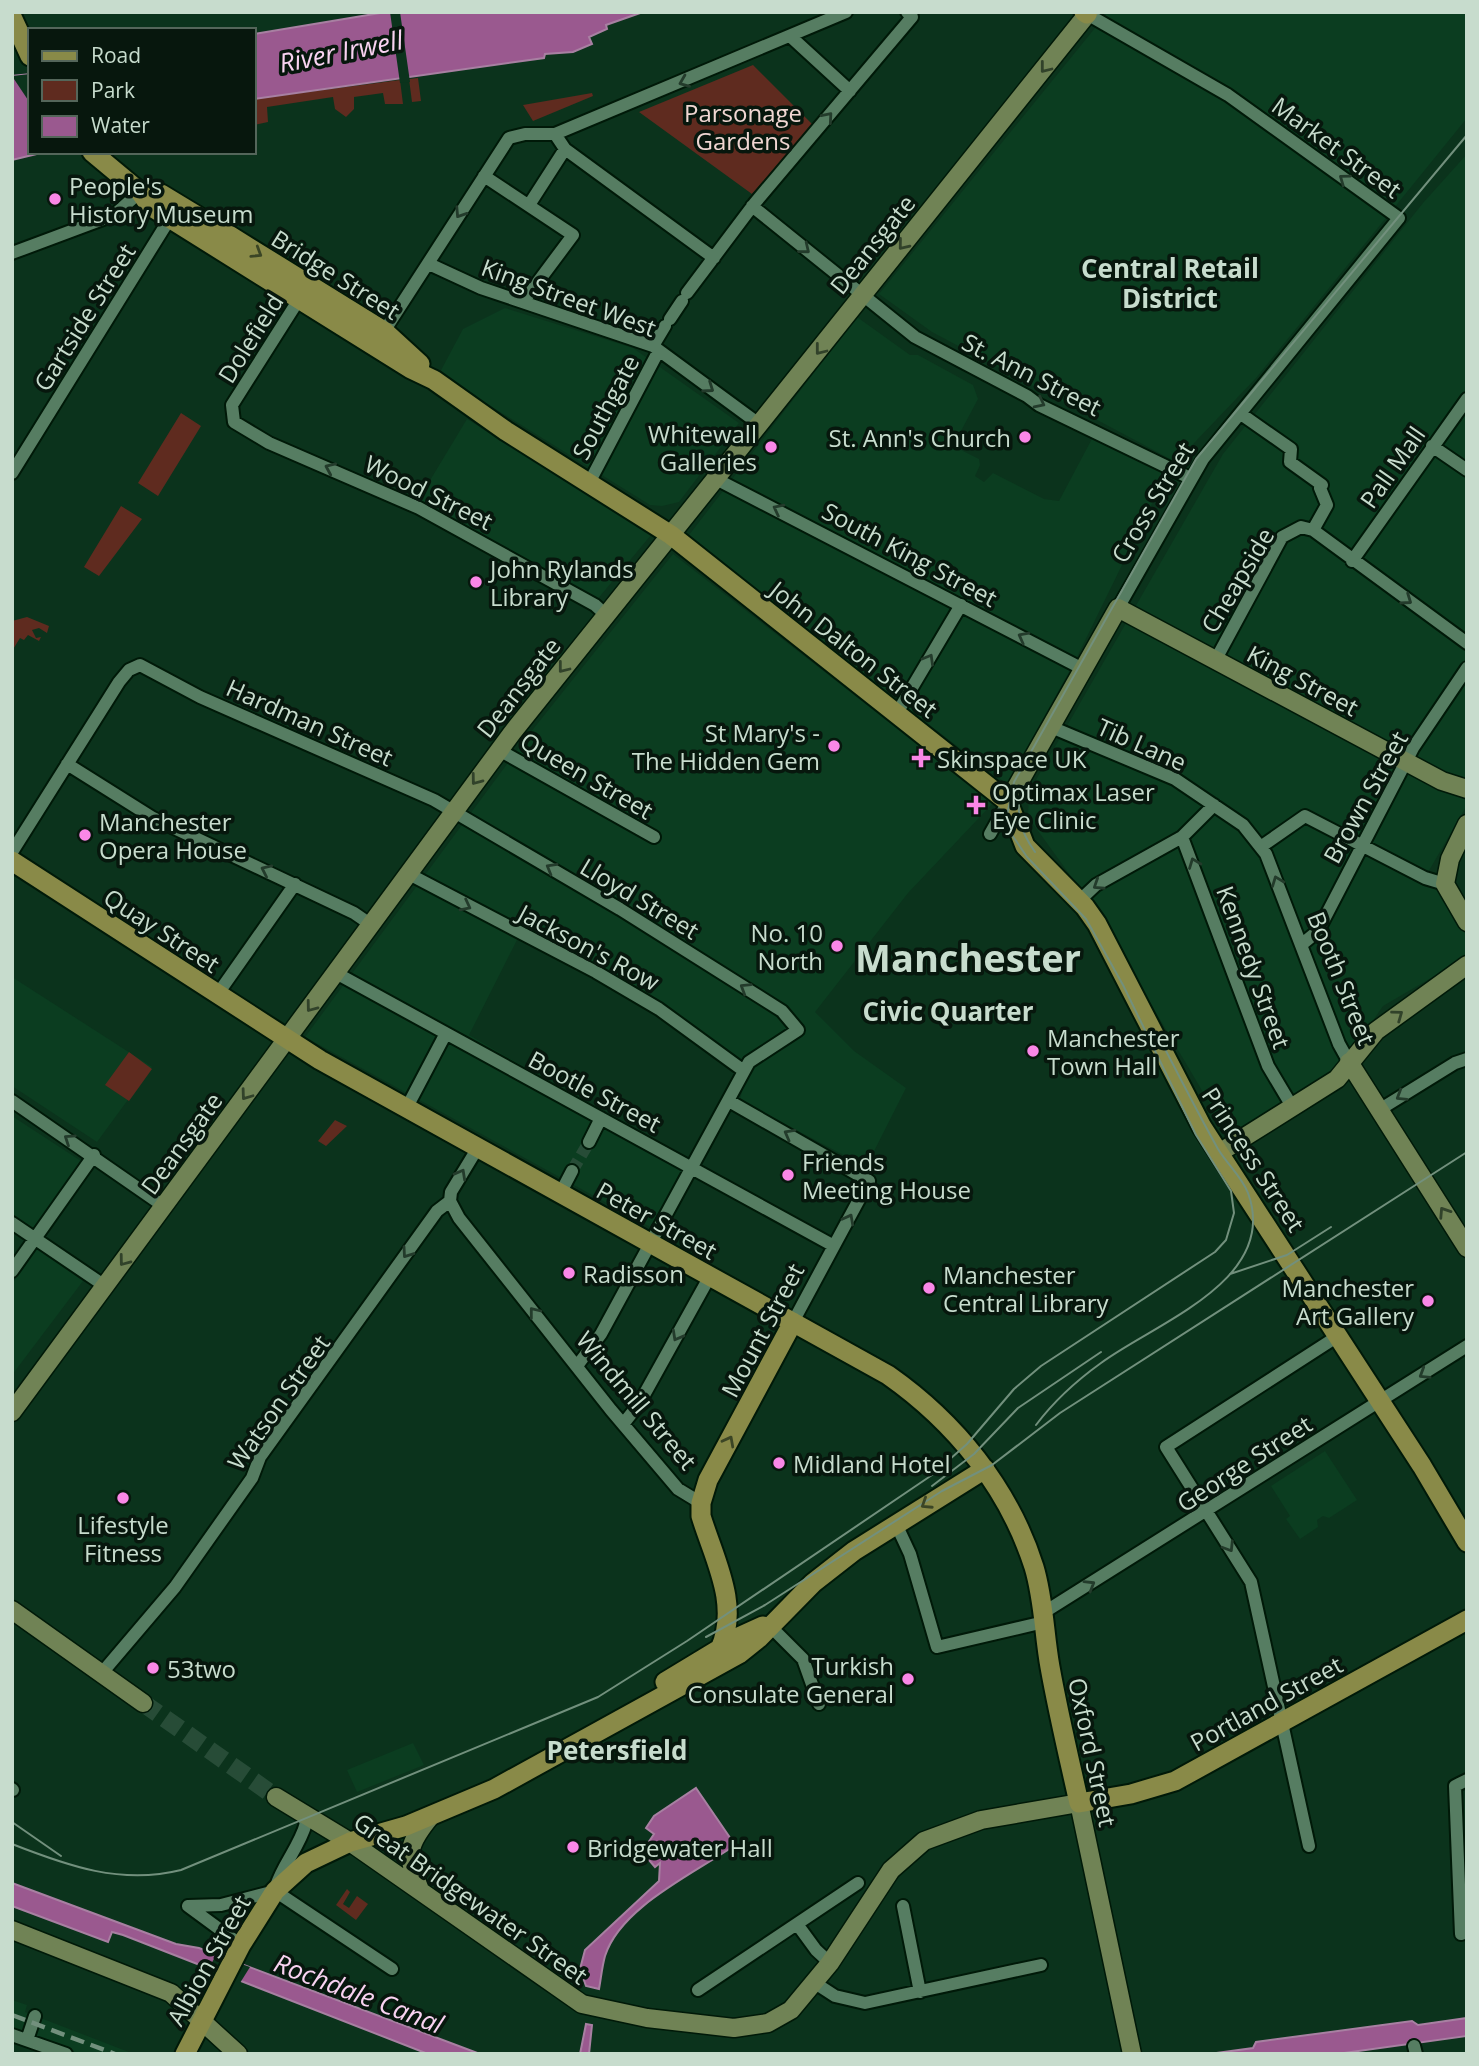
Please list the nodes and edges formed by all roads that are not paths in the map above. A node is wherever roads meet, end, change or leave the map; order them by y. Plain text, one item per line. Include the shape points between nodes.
1 (846, 12) edge
2 (1087, 13) edge
3 (909, 15) edge
4 (12, 17) edge
5 (790, 36) junction
6 (21, 47) edge
7 (850, 91) junction
8 (555, 134) junction
9 (565, 149) junction
10 (94, 154) edge
11 (484, 176) junction
12 (140, 192) junction
13 (529, 205) junction
14 (752, 206) junction
15 (174, 212) junction
16 (1399, 219) joint
17 (12, 253) edge
18 (714, 258) junction
19 (429, 264) junction
20 (304, 292) junction
21 (862, 296) junction
22 (523, 302) junction
23 (379, 338) junction
24 (655, 349) junction
25 (1467, 399) edge
26 (1241, 414) junction
27 (232, 415) joint
28 (760, 424) junction
29 (1432, 446) junction
30 (1467, 471) edge
31 (12, 473) edge
32 (1190, 478) junction
33 (716, 479) junction
34 (589, 483) junction
35 (1307, 529) junction
36 (671, 535) junction
37 (1352, 561) junction
38 (961, 605) junction
39 (1118, 608) junction
40 (606, 615) junction
41 (1467, 643) edge
42 (1215, 660) junction
43 (1467, 668) edge
44 (1083, 669) junction
45 (897, 713) junction
46 (1051, 727) junction
47 (499, 750) junction
48 (1406, 761) junction
49 (67, 764) junction
50 (1467, 789) edge
51 (1008, 802) junction
52 (1214, 805) junction
53 (453, 811) junction
54 (1467, 824) edge
55 (989, 834) dead end
56 (654, 837) dead end
57 (1182, 837) junction
58 (1361, 845) junction
59 (1262, 846) junction
60 (13, 860) edge
61 (407, 873) junction
62 (295, 884) junction
63 (1445, 884) junction
64 (1079, 901) junction
65 (1467, 922) edge
66 (370, 924) junction
67 (1301, 945) junction
68 (1467, 965) edge
69 (336, 973) junction
70 (217, 995) junction
71 (445, 1035) junction
72 (286, 1039) junction
73 (1467, 1059) edge
74 (1349, 1062) junction
75 (744, 1071) junction
76 (12, 1101) edge
77 (729, 1101) junction
78 (1293, 1108) junction
79 (406, 1109) junction
80 (1379, 1110) junction
81 (601, 1118) junction
82 (589, 1142) tunnel mouth
83 (477, 1149) junction
84 (1219, 1153) junction
85 (94, 1155) junction
86 (691, 1167) junction
87 (572, 1171) tunnel mouth
88 (560, 1194) junction
89 (450, 1201) junction
90 (165, 1207) junction
91 (12, 1223) edge
92 (35, 1237) junction
93 (648, 1243) junction
94 (834, 1246) junction
95 (1467, 1248) edge
96 (12, 1271) edge
97 (710, 1276) junction
98 (105, 1286) junction
99 (793, 1322) junction
100 (1338, 1336) junction
101 (1467, 1346) edge
102 (577, 1366) junction
103 (1380, 1401) junction
104 (12, 1412) edge
105 (624, 1423) junction
106 (985, 1469) junction
107 (701, 1503) junction
108 (1207, 1512) junction
109 (1461, 1518) edge
110 (896, 1524) junction
111 (1467, 1542) edge
112 (12, 1610) edge
113 (1043, 1618) junction
114 (1467, 1620) edge
115 (771, 1627) junction
116 (720, 1649) junction
117 (101, 1674) junction
118 (143, 1703) tunnel mouth
119 (819, 1704) dead end
120 (641, 1705) junction
121 (1283, 1721) junction
122 (1467, 1780) edge
123 (276, 1797) tunnel mouth
124 (1079, 1803) junction
125 (302, 1815) junction
126 (431, 1816) junction
127 (350, 1842) junction
128 (1309, 1846) dead end
129 (1462, 1864) edge
130 (858, 1883) dead end
131 (419, 1890) junction
132 (275, 1891) junction
133 (903, 1906) dead end
134 (797, 1924) junction
135 (12, 1930) edge
136 (1464, 1933) edge
137 (241, 1945) junction
138 (830, 1963) junction
139 (1041, 1965) dead end
140 (392, 1969) dead end
141 (815, 1983) junction
142 (698, 1990) dead end
143 (920, 1992) junction
144 (35, 2015) dead end
145 (201, 2019) junction
146 (12, 2035) edge
147 (27, 2040) junction
148 (66, 2054) edge
149 (185, 2054) edge
150 (238, 2054) edge
151 (1132, 2054) edge

1 - 5 street
16 -> 2 street, Market Street via 1250,110
2 -> 21 street, Deansgate
3 - 7 street, Southgate
4 - 6 main road
5 - 7 street
5 -> 8 street
14 -> 7 street, Southgate
8 - 9 street
8 - 11 street via 509,138
9 - 13 street
9 - 18 street
10 - 12 main road, Bridge Street
11 - 13 street
11 -> 19 street
12 - 15 main road, Bridge Street via 150,206
12 - 17 street via 114,215
13 - 22 street via 573,235
14 - 18 street, Southgate
14 -> 21 street, St. Ann Street
15 - 20 main road, Bridge Street
15 - 31 street, Gartside Street
16 - 26 street, Cross Street
18 - 24 street, Southgate
19 - 22 street, King Street West via 459,280
19 - 23 street
20 - 23 main road, Bridge Street
20 - 27 street, Dolefield via 232,405
21 -> 28 street, Deansgate
21 -> 32 street, St. Ann Street via 915,337 1039,405
22 - 24 street, King Street West
23 - 34 main road, Bridge Street via 411,369
24 -> 28 street, King Street West
24 - 34 street, Southgate
25 - 29 street, Pall Mall
26 - 32 street, Cross Street
26 - 35 street via 1291,449 1290,462 1322,485 1327,505
40 -> 27 street, Wood Street via 419,508 239,427
28 - 33 street, Deansgate
29 - 30 street
29 - 37 street, Pall Mall
32 - 39 street, Cross Street
33 - 36 street, Deansgate
38 -> 33 street, South King Street
34 - 36 main road, Bridge Street
35 - 37 street
35 - 42 street, Cheapside via 1282,537
36 - 40 street, Deansgate
36 - 45 main road, John Dalton Street
37 -> 41 street
44 -> 38 street, South King Street
45 -> 38 street
39 - 42 street, King Street
39 - 44 street, Cross Street
40 -> 47 street, Deansgate
42 - 48 street, King Street
43 - 48 street, Brown Street
44 - 46 street, Cross Street
45 - 51 main road, John Dalton Street
46 - 51 street, Cross Street
46 - 52 street, Tib Lane via 1156,770
47 -> 53 street, Deansgate
47 - 56 street, Queen Street
48 - 50 street, King Street
48 - 58 street, Brown Street
49 - 53 street, Hardman Street via 129,670 140,666
49 - 60 street
62 -> 49 street via 153,818
51 - 55 street
51 - 64 main road, Princess Street via 1026,846
52 - 57 street
52 - 59 street, Booth Street via 1243,825
53 - 61 street, Deansgate
75 -> 53 street, Lloyd Street via 754,1057 798,1030 782,1011
54 - 63 street via 1450,859
57 -> 64 street via 1096,885
78 -> 57 street, Kennedy Street via 1268,1066
58 - 59 street via 1305,816
58 - 63 street
58 - 67 street, Brown Street via 1316,934
67 -> 59 street, Booth Street
60 - 70 main road, Quay Street
61 - 66 street, Deansgate
61 -> 75 street, Jackson's Row via 638,997
62 - 66 street
62 - 70 street
63 - 65 street
64 - 84 main road, Princess Street via 1097,924 1175,1078
66 - 69 street, Deansgate
67 - 74 street, Booth Street
74 -> 68 street via 1376,1031
69 - 71 street, Bootle Street
69 -> 72 street, Deansgate
70 - 72 main road, Quay Street
71 - 79 street
71 - 81 street, Bootle Street
72 - 79 main road, Peter Street
72 -> 90 street, Deansgate
73 -> 80 street
74 - 78 street via 1337,1079
74 - 80 street, Booth Street
75 - 77 street
85 -> 76 street
77 - 86 street
94 -> 77 street, Mount Street via 869,1181
78 - 84 street
79 - 83 main road, Peter Street
95 -> 80 street, Booth Street
81 - 82 street
81 - 86 street, Bootle Street
83 - 88 main road, Peter Street
89 -> 83 street, Watson Street
84 - 100 main road, Princess Street
85 - 90 street
85 - 92 street
86 - 93 street
86 - 94 street, Bootle Street
87 - 88 street
88 - 93 main road, Peter Street
102 -> 89 street, Windmill Street
89 -> 117 street, Watson Street via 437,1211 260,1457 252,1478 175,1587
90 -> 98 street, Deansgate
91 - 92 street
92 - 96 street
92 - 98 street
93 - 97 main road, Peter Street
93 - 102 street via 601,1334
94 - 99 street, Mount Street
97 - 99 main road, Peter Street
97 -> 105 street
98 - 104 street, Deansgate
99 - 106 main road, Peter Street via 912,1392 967,1444
107 -> 99 main road, Mount Street via 708,1480
100 - 103 main road, Princess Street
100 - 108 street via 1166,1447
101 -> 103 street, George Street
102 - 105 street, Windmill Street
103 - 108 street, George Street
103 - 109 main road, Princess Street
105 - 107 street, Windmill Street via 678,1489
106 -> 110 main road
106 - 113 main road, Oxford Street via 1027,1549
107 - 116 main road, Windmill Street via 728,1600
113 -> 108 street, George Street
108 -> 121 street via 1251,1582
109 - 111 main road, Princess Street
110 - 113 street, George Street via 910,1553 937,1647
110 - 115 main road via 813,1583
112 - 117 street
113 - 124 main road, Oxford Street
114 - 121 main road, Portland Street
115 - 116 main road via 757,1628
115 - 119 street via 803,1659
115 - 120 main road via 739,1654
116 - 120 main road via 650,1692
117 - 118 street
120 - 126 main road, Albion Street via 494,1788
121 - 124 main road, Portland Street via 1175,1781
121 - 128 street
122 - 129 street via 1455,1786
123 - 125 street, Great Bridgewater Street
124 - 138 street, Great Bridgewater Street via 981,1820 924,1841 891,1870
124 - 151 street, Oxford Street
125 - 127 street, Great Bridgewater Street
125 - 132 street, Albion Street via 304,1833 282,1867
126 - 127 main road, Albion Street
126 - 131 street via 413,1839 410,1851
127 - 131 street, Great Bridgewater Street
127 - 132 main road, Albion Street via 306,1863
129 - 136 street
130 - 134 street
131 - 141 street, Great Bridgewater Street via 566,1994 601,2009 715,2027 749,2027 787,2014
132 - 137 main road, Albion Street
132 - 137 street via 221,1905 188,1906
132 - 140 street
133 - 143 street via 900,1925
134 - 138 street
134 - 142 street
135 - 145 street via 171,1993
137 - 145 main road, Albion Street
138 - 141 street, Great Bridgewater Street
139 - 143 street
141 - 143 street via 858,2003
144 - 147 street
145 - 149 main road, Albion Street
145 - 150 street
146 - 147 street
147 - 148 street

